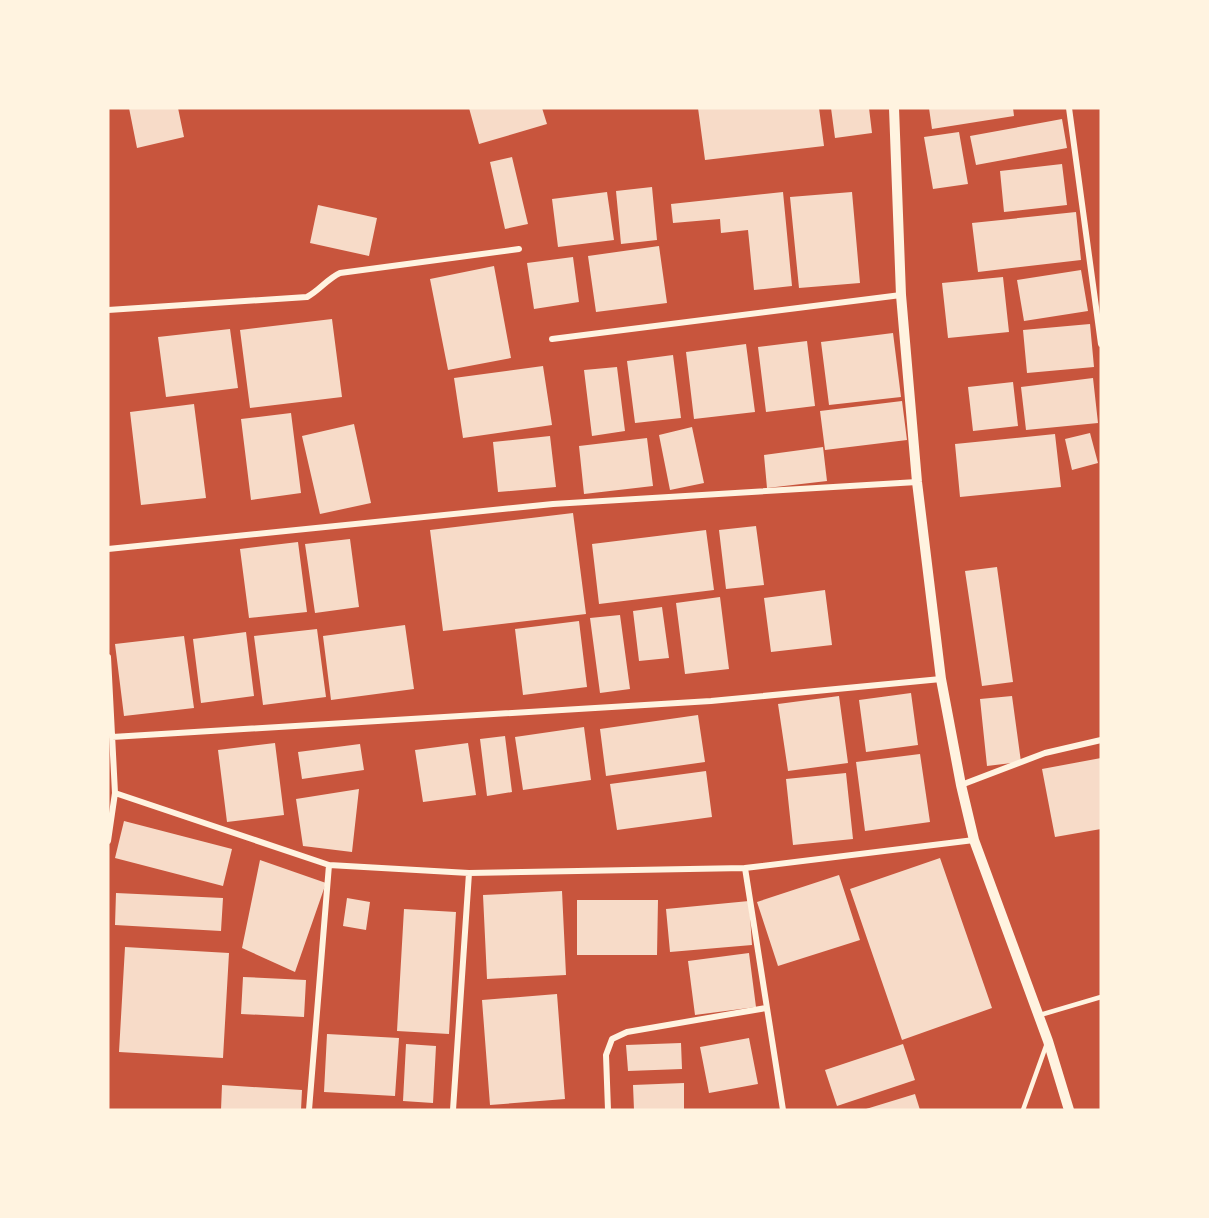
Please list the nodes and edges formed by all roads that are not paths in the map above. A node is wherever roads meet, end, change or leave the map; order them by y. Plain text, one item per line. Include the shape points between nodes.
1 (894, 108) edge
2 (1069, 108) edge
3 (519, 249) dead end
4 (901, 296) junction
5 (108, 310) edge
6 (552, 339) dead end
7 (1101, 344) edge
8 (917, 482) junction
9 (108, 549) edge
10 (108, 657) edge
11 (941, 679) junction
12 (112, 737) junction
13 (1101, 740) edge
14 (961, 785) junction
15 (115, 793) junction
16 (974, 840) junction
17 (108, 841) edge
18 (329, 865) junction
19 (745, 868) junction
20 (469, 873) junction
21 (1101, 997) edge
22 (766, 1008) junction
23 (1039, 1015) junction
24 (1048, 1041) junction
25 (309, 1110) edge
26 (453, 1110) edge
27 (608, 1110) edge
28 (783, 1110) edge
29 (1023, 1110) edge
30 (1069, 1110) edge

1 - 4 street
2 - 7 street
3 - 5 street via 340,273 307,297
4 - 6 street
4 - 8 street
8 - 9 street via 553,504
8 - 11 street
10 - 12 street
11 - 12 street via 711,701
11 - 14 street
12 - 15 street
13 - 14 street via 1045,753
14 - 16 street
15 - 17 street
15 - 18 street
16 - 19 street
16 - 23 street
18 - 20 street
18 - 25 street
19 - 20 street
19 - 22 street
20 - 26 street
21 - 23 lane
22 - 27 street via 627,1032 612,1039 606,1055
22 - 28 street
23 - 24 street
24 - 29 lane
24 - 30 street

